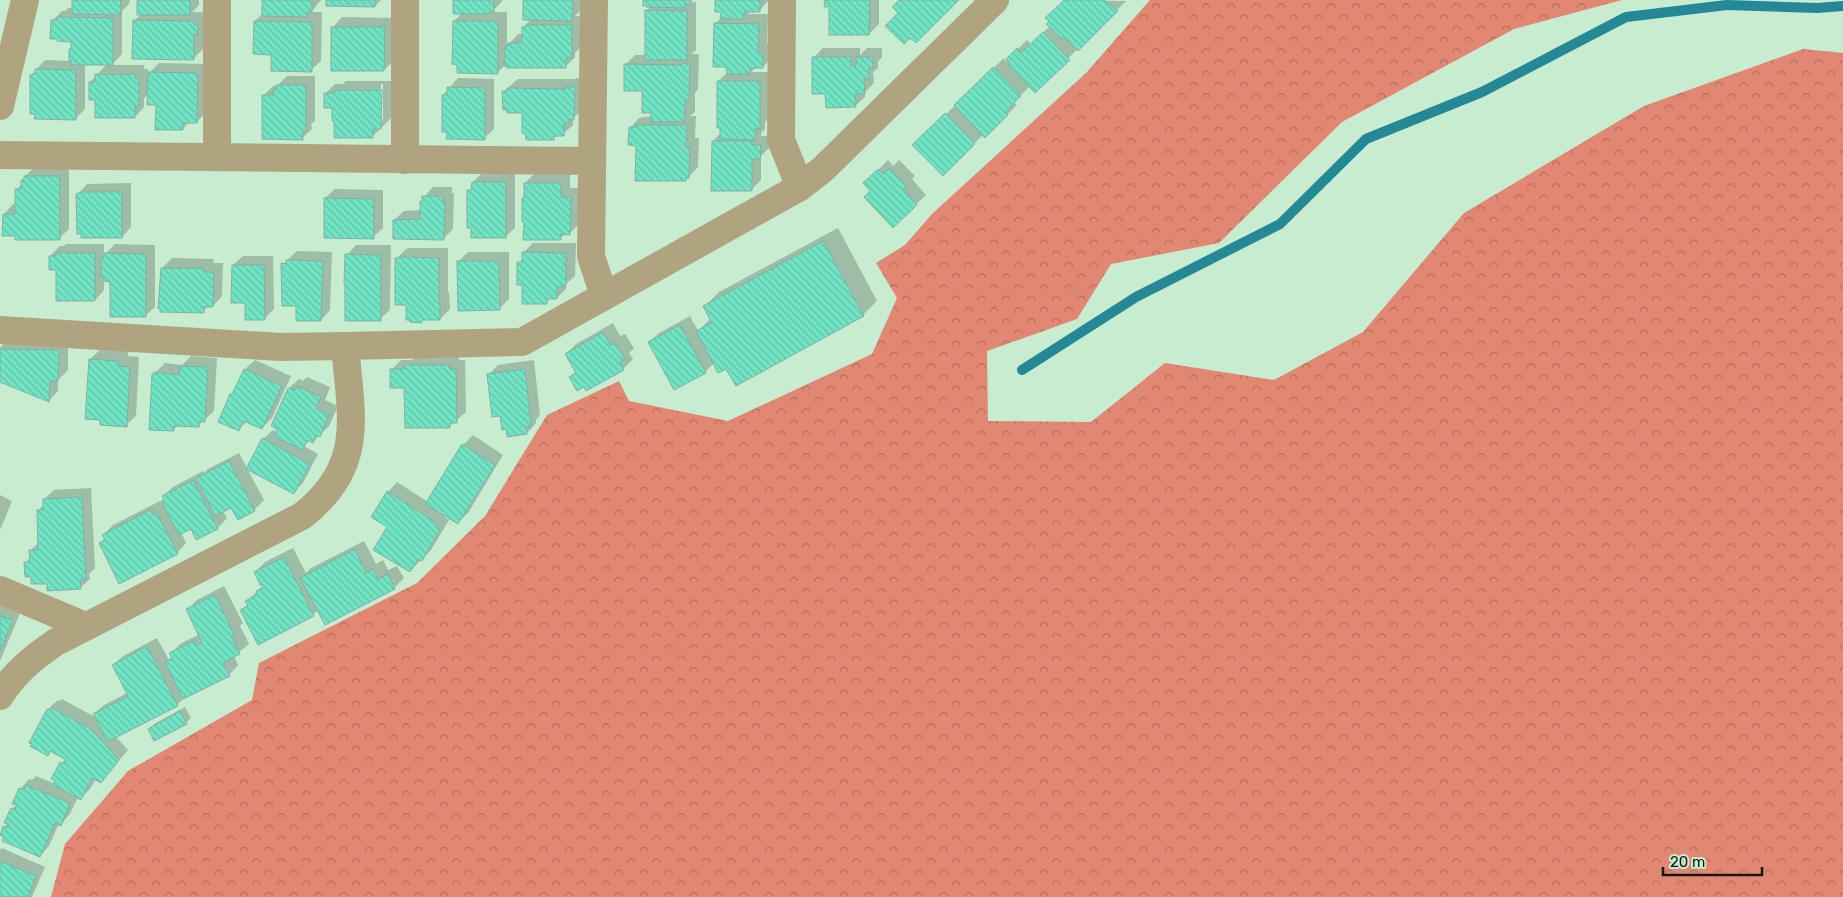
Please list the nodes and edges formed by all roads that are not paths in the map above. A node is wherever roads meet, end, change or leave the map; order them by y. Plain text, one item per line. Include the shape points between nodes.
1 (25, 0) edge
2 (217, 0) edge
3 (405, 0) edge
4 (594, 0) edge
5 (782, 0) edge
6 (995, 0) edge
7 (0, 106) edge
8 (0, 155) edge
9 (217, 158) junction
10 (405, 160) junction
11 (592, 161) junction
12 (800, 187) junction
13 (604, 296) junction
14 (0, 330) edge
15 (345, 346) junction
16 (0, 590) edge
17 (85, 626) junction
18 (0, 696) edge

1 - 7 street
2 - 9 street
3 - 10 street
4 - 11 street
5 - 12 street via 781,140
6 - 12 street via 823,169
8 - 9 street
9 - 10 street
10 - 11 street
11 - 13 street via 591,256
12 - 13 street
13 - 15 street via 522,342
14 - 15 street via 281,347
15 - 17 street via 350,412 348,456 337,479 314,507
16 - 17 street
17 - 18 street via 31,660

